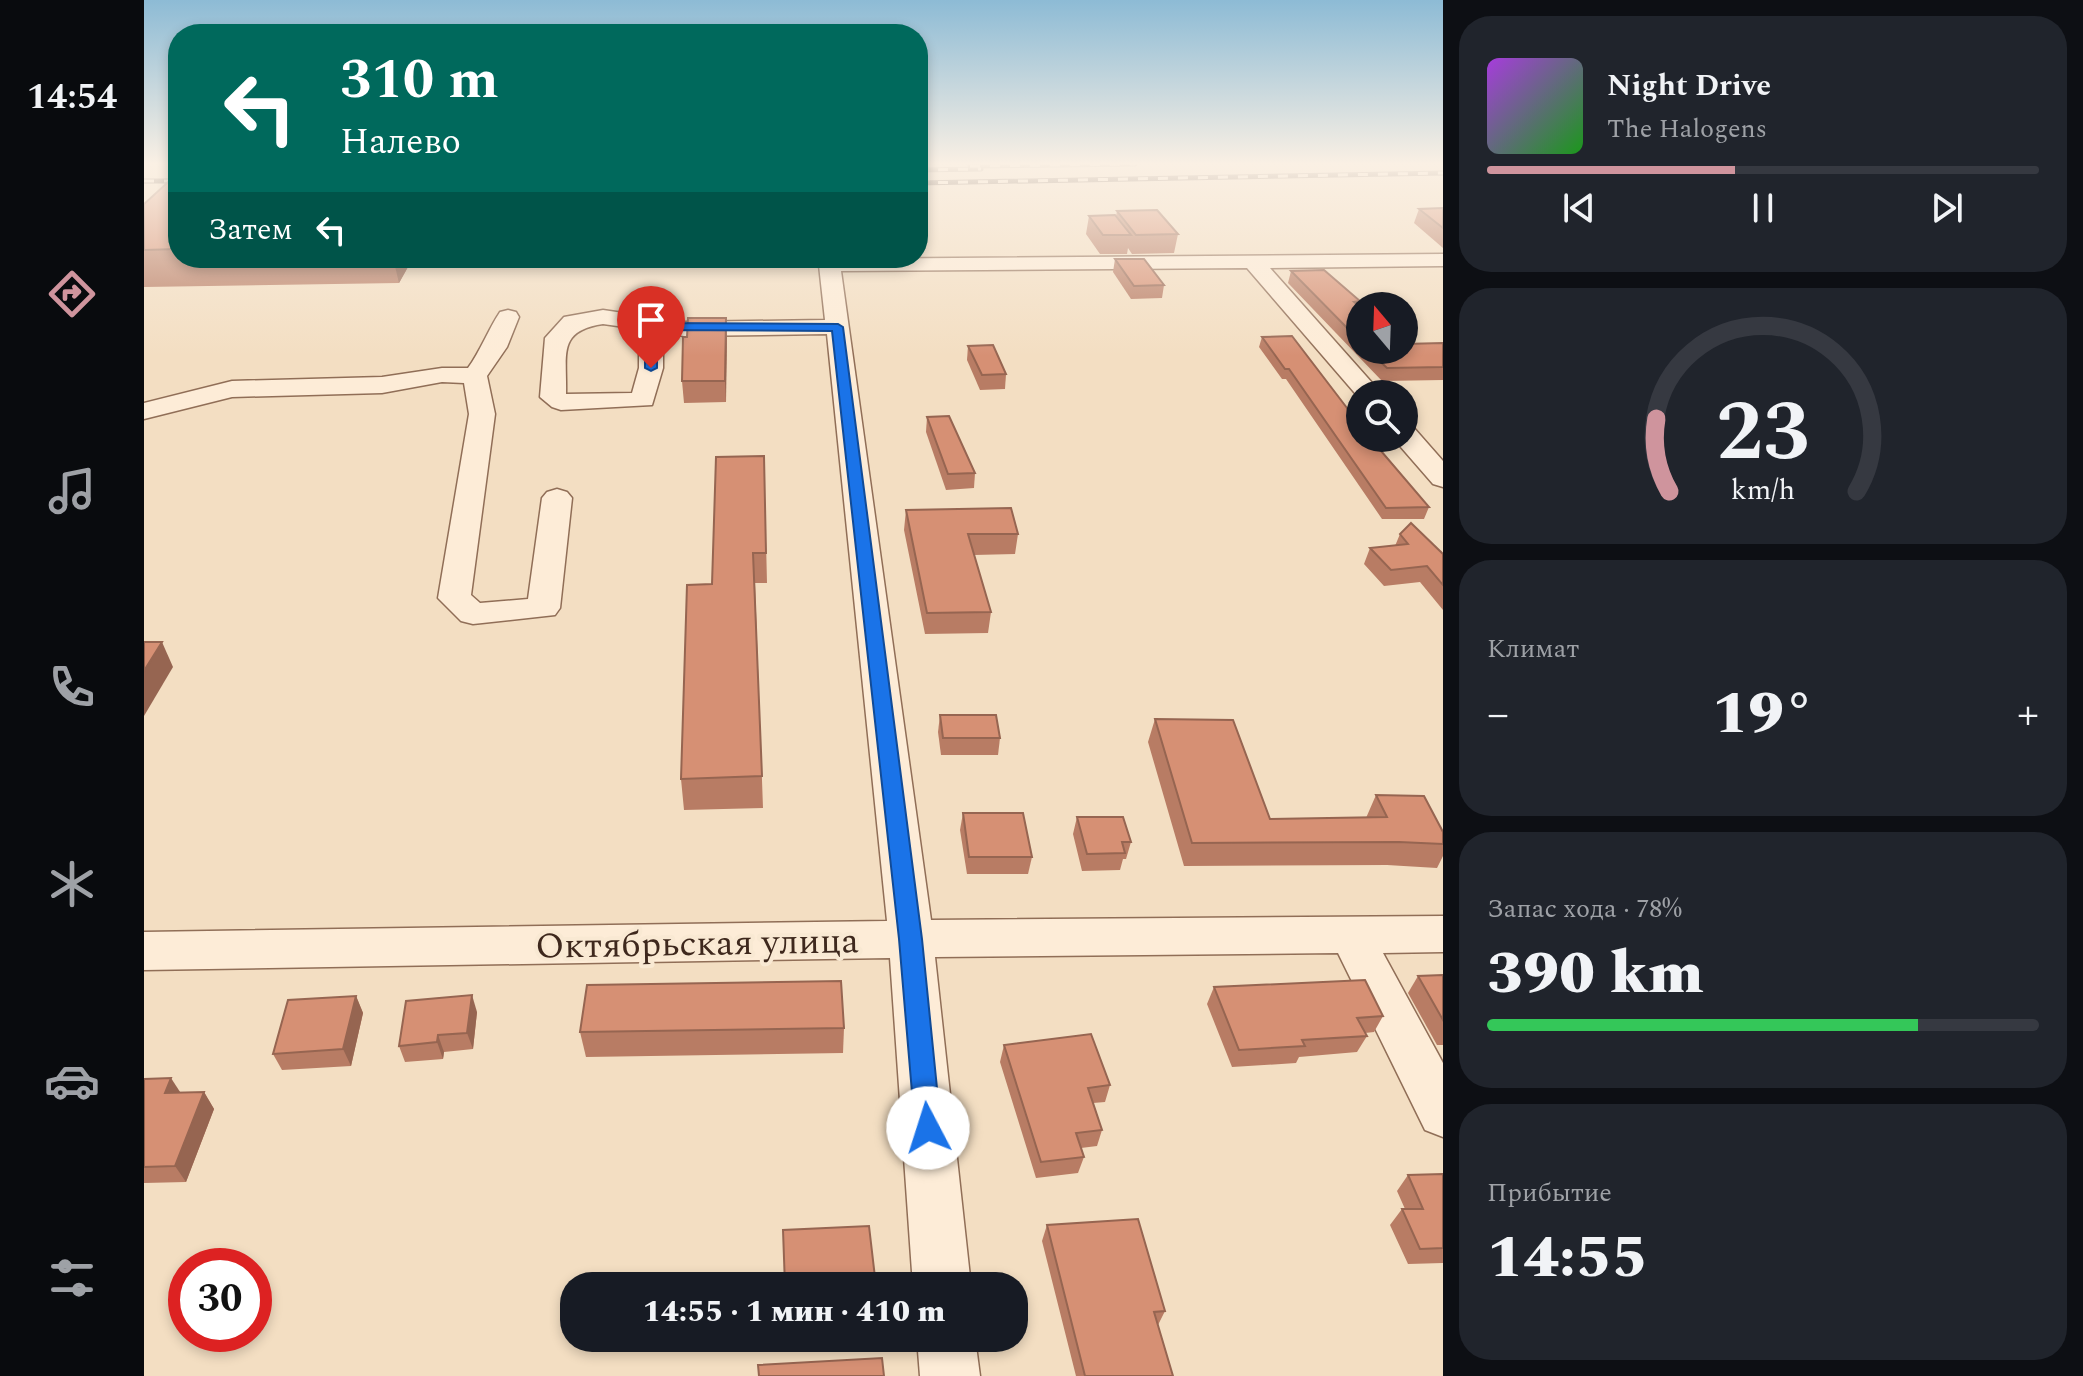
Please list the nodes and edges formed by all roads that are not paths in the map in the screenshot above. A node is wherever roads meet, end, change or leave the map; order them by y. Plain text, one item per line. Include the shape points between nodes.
1 (1443, 260) edge
2 (1253, 262) junction
3 (928, 264) edge
4 (830, 268) edge
5 (508, 317) dead end
6 (651, 326) junction
7 (838, 327) junction
8 (475, 376) junction
9 (1357, 380) edge
10 (144, 411) edge
11 (1418, 450) edge
12 (1443, 478) edge
13 (557, 498) dead end
14 (1443, 934) edge
15 (1351, 935) junction
16 (911, 939) junction
17 (144, 951) edge
18 (1443, 1113) edge
19 (941, 1272) edge
20 (947, 1352) edge
21 (950, 1376) edge

1 - 2 street
2 - 3 street
2 - 9 street
4 - 7 street
5 - 8 street
6 - 6 street via 603,317 572,322 557,338 553,397 561,402 643,400 651,368
6 - 7 street
7 - 16 street
8 - 10 street via 442,375 382,385 232,389
8 - 13 street via 482,414 454,598 473,614 543,608
11 - 12 street
14 - 15 street, Октябрьская улица
15 - 16 street, Октябрьская улица
15 - 18 street
16 - 17 street, Октябрьская улица
16 - 19 street
20 - 21 street

